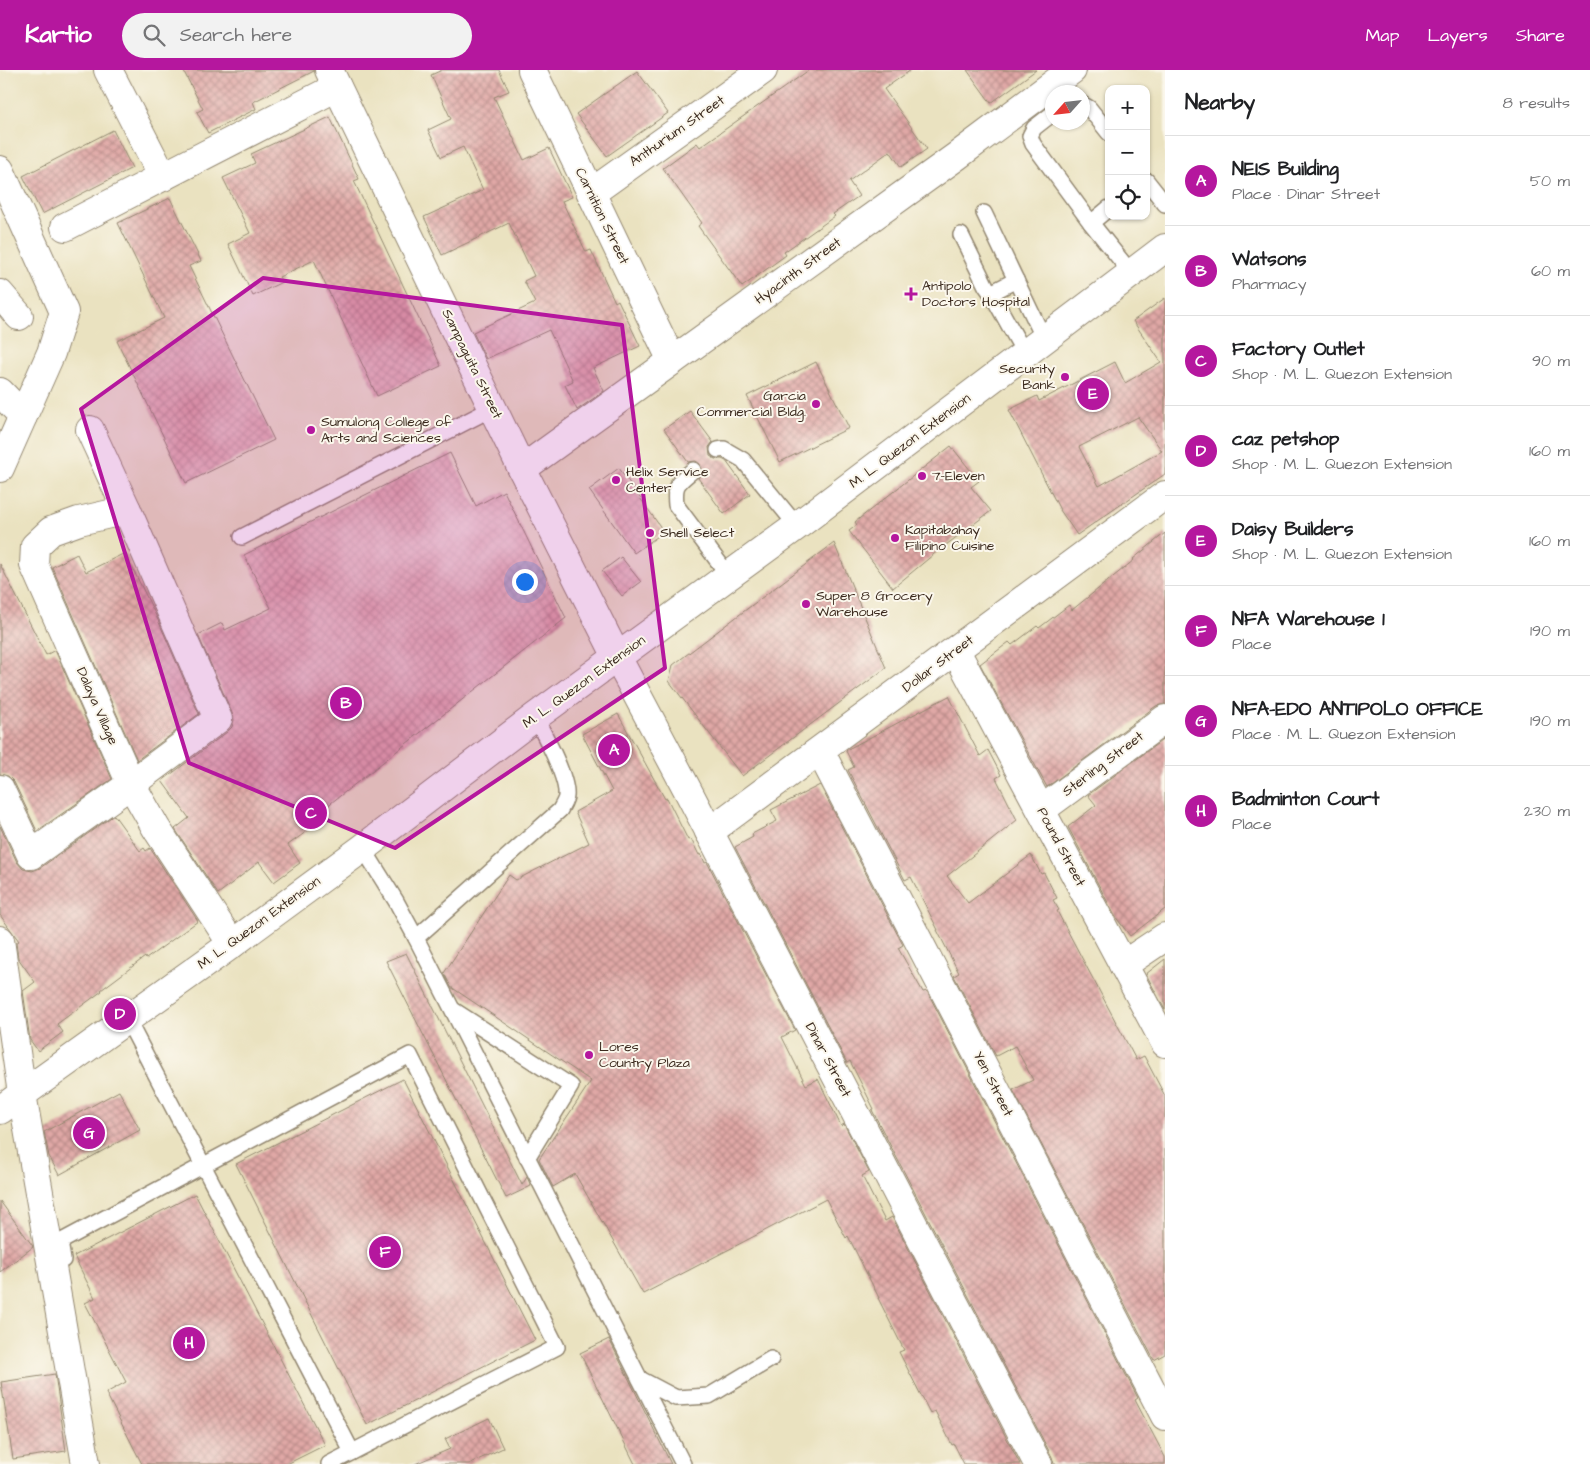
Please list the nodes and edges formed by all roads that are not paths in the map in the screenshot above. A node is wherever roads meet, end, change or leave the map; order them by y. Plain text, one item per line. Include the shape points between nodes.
1 (108, 70) edge
2 (532, 70) edge
3 (763, 70) edge
4 (1072, 70) edge
5 (333, 79) edge
6 (1090, 109) edge
7 (1045, 119) edge
8 (1107, 130) edge
9 (0, 170) edge
10 (163, 177) junction
11 (1150, 185) edge
12 (591, 193) junction
13 (1165, 204) edge
14 (1105, 211) edge
15 (984, 213) dead end
16 (1091, 223) junction
17 (65, 227) dead end
18 (961, 235) dead end
19 (1165, 248) edge
20 (1132, 274) junction
21 (1016, 280) junction
22 (991, 292) junction
23 (0, 294) edge
24 (19, 316) dead end
25 (1035, 347) junction
26 (672, 361) junction
27 (0, 392) edge
28 (493, 408) junction
29 (23, 416) junction
30 (90, 430) dead end
31 (718, 450) dead end
32 (0, 468) edge
33 (522, 469) junction
34 (693, 470) dead end
35 (1165, 495) edge
36 (127, 510) junction
37 (797, 526) junction
38 (242, 537) dead end
39 (728, 576) junction
40 (956, 651) junction
41 (617, 657) junction
42 (535, 717) junction
43 (1165, 719) edge
44 (820, 752) junction
45 (131, 784) junction
46 (0, 789) edge
47 (1041, 810) junction
48 (709, 832) junction
49 (363, 848) junction
50 (1165, 937) edge
51 (416, 938) junction
52 (0, 940) edge
53 (232, 944) junction
54 (1123, 965) junction
55 (453, 1010) junction
56 (127, 1020) junction
57 (1165, 1043) edge
58 (22, 1094) junction
59 (0, 1110) edge
60 (526, 1158) junction
61 (203, 1165) junction
62 (771, 1359) dead end
63 (640, 1379) junction
64 (1165, 1416) edge
65 (352, 1452) junction
66 (86, 1464) edge
67 (98, 1464) edge
68 (329, 1464) edge
69 (683, 1464) edge
70 (1038, 1464) edge

1 - 10 street
2 - 12 street, Carnition Street
3 - 12 street, Anthurium Street
4 - 26 street, Hyacinth Street
5 - 10 street
5 - 28 street, Sampaguita Street
6 - 8 lane
7 - 16 lane via 1030,136 1033,144
9 - 29 street via 64,312 51,352
10 - 17 street
11 - 13 lane
12 - 26 street, Carnition Street
14 - 16 lane
15 - 21 lane
16 - 20 lane
18 - 22 lane
19 - 20 street, M. L. Quezon Extension
20 - 25 street, M. L. Quezon Extension
21 - 22 lane
21 - 25 lane
22 - 25 lane
23 - 24 street
25 - 37 street, M. L. Quezon Extension
26 - 33 street, Hyacinth Street
27 - 29 street
28 - 33 street, Sampaguita Street
28 - 38 lane
29 - 32 street
30 - 36 street
31 - 37 lane via 724,449 743,460
33 - 41 street, Sampaguita Street
34 - 39 lane via 676,485 676,505
35 - 40 street, Dollar Street
36 - 45 street via 218,719
36 - 45 street, Dalaya Village via 51,531 35,546 34,565
37 - 39 street, M. L. Quezon Extension
39 - 41 street, M. L. Quezon Extension
40 - 44 street, Dollar Street
40 - 47 street, Pound Street
41 - 42 street, M. L. Quezon Extension
41 - 48 street, Dinar Street
42 - 49 street, M. L. Quezon Extension
42 - 51 lane via 563,777 566,796 560,810
43 - 47 street, Sterling Street
44 - 48 street, Dollar Street
44 - 64 street, Yen Street
45 - 46 street via 31,855
45 - 53 street, Dalaya Village
47 - 54 street, Pound Street
48 - 70 street, Dinar Street
49 - 51 lane
49 - 53 street, M. L. Quezon Extension
50 - 54 street
51 - 55 lane
52 - 58 street
53 - 56 street, M. L. Quezon Extension
54 - 57 street, Pound Street
55 - 60 lane
55 - 60 lane via 572,1086
56 - 58 street, M. L. Quezon Extension
56 - 61 lane
58 - 59 street, M. L. Quezon Extension
58 - 66 street
60 - 63 lane
61 - 65 lane
61 - 65 lane via 410,1055 557,1347
61 - 67 lane via 60,1242
62 - 63 lane via 709,1396 676,1398
63 - 69 lane
65 - 68 lane

